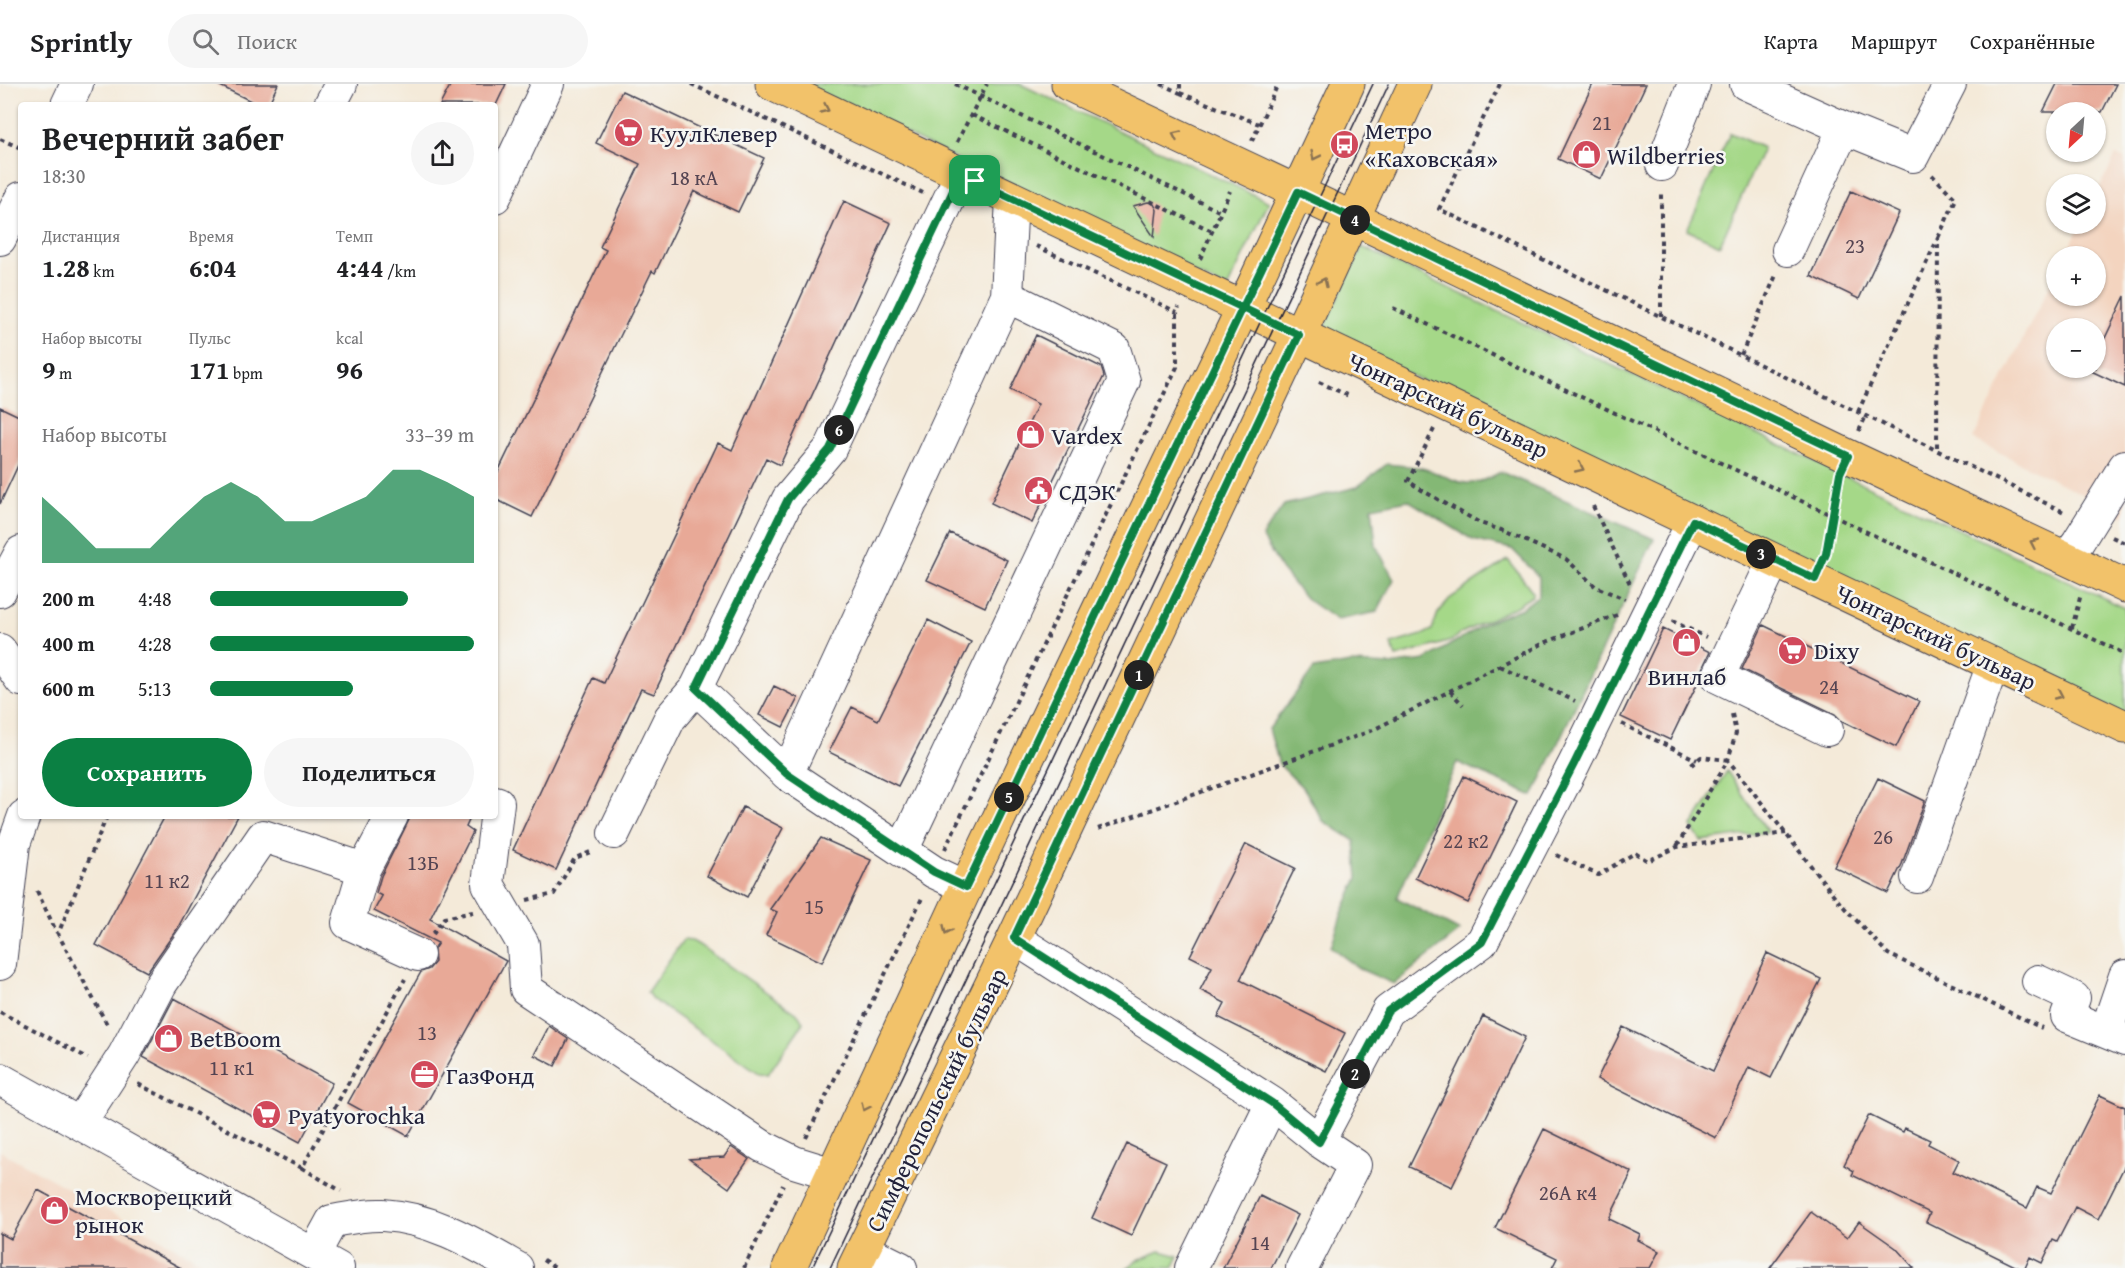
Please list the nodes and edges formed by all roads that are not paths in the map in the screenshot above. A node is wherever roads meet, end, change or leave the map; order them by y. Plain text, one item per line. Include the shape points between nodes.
1 (77, 84) edge
2 (341, 84) edge
3 (549, 84) edge
4 (772, 84) edge
5 (1068, 84) edge
6 (1348, 84) edge
7 (1415, 84) edge
8 (1694, 84) edge
9 (1746, 84) edge
10 (1950, 84) edge
11 (68, 102) edge
12 (332, 102) edge
13 (1845, 128) junction
14 (1662, 165) road end
15 (953, 170) junction
16 (498, 191) edge
17 (1298, 192) junction
18 (1012, 198) junction
19 (18, 204) edge
20 (1352, 218) junction
21 (0, 239) edge
22 (1788, 250) road end
23 (1007, 296) junction
24 (1243, 308) junction
25 (1299, 335) junction
26 (2125, 466) edge
27 (1693, 521) junction
28 (18, 558) edge
29 (2066, 558) junction
30 (1774, 560) junction
31 (2125, 586) edge
32 (0, 591) edge
33 (0, 650) edge
34 (1993, 664) junction
35 (18, 676) edge
36 (696, 688) junction
37 (2125, 726) edge
38 (1827, 730) dead end
39 (787, 774) junction
40 (23, 819) edge
41 (390, 819) edge
42 (496, 819) edge
43 (271, 826) edge
44 (614, 833) dead end
45 (902, 851) junction
46 (364, 869) junction
47 (1917, 877) dead end
48 (966, 887) junction
49 (1014, 938) junction
50 (418, 955) road end
51 (0, 964) edge
52 (2125, 976) edge
53 (2038, 981) dead end
54 (2116, 1036) edge
55 (0, 1079) edge
56 (1272, 1103) junction
57 (80, 1124) junction
58 (1319, 1142) junction
59 (833, 1174) junction
60 (859, 1258) edge
61 (326, 1261) edge
62 (518, 1268) edge
63 (789, 1268) edge
64 (901, 1268) edge
65 (1191, 1268) edge
66 (1302, 1268) edge

1 - 11 street
2 - 12 street
3 - 16 street
4 -> 15 main road, Чонгарский бульвар
17 -> 5 main road
6 -> 17 main road
7 - 20 main road, Симферопольский бульвар
8 - 14 street
9 - 13 street
10 - 13 street via 1913,156
13 - 22 street
15 - 18 main road, Чонгарский бульвар
15 - 36 street via 830,449 788,499
17 - 20 main road
17 - 24 main road
18 - 23 street
18 - 24 main road, Чонгарский бульвар
19 - 21 street
25 -> 20 main road, Симферопольский бульвар
29 -> 20 main road
23 - 39 street
23 - 45 street via 1114,349 1124,381
24 - 25 main road, Чонгарский бульвар
24 - 48 main road
25 -> 27 main road, Чонгарский бульвар
25 - 49 main road, Симферопольский бульвар
26 - 29 street
27 - 30 main road, Чонгарский бульвар
27 - 58 street via 1482,942 1388,1011
28 - 32 street
29 - 31 main road
30 - 34 main road, Чонгарский бульвар
30 - 38 street via 1718,677
33 - 35 street
34 -> 37 main road, Чонгарский бульвар
34 - 47 street
36 - 39 street
36 - 44 street via 670,718
39 - 45 street
40 - 51 street via 14,844
41 - 46 street
42 - 59 street via 488,884 524,944 526,989 762,1146 794,1162
43 - 46 street
43 - 57 street via 161,984 126,1070
45 - 48 street
46 - 50 street via 348,923
48 -> 59 main road
49 - 56 street
49 - 60 main road, Симферопольский бульвар
52 - 54 street
53 - 54 street via 2074,998 2067,1016
55 - 57 street
56 - 58 street
56 - 65 street
57 - 61 street
58 - 66 street via 1354,1165
59 - 63 main road
60 - 64 street
61 - 62 street via 332,1221 383,1215 429,1223

